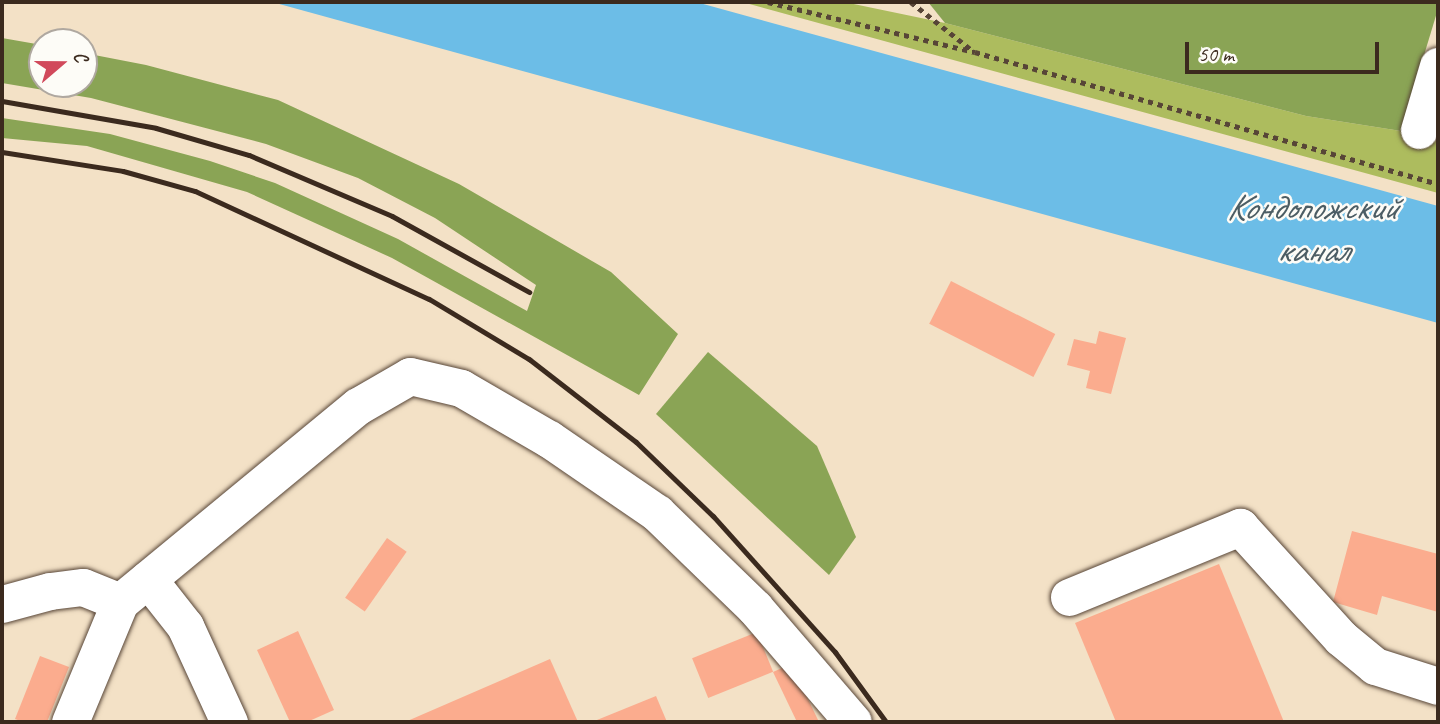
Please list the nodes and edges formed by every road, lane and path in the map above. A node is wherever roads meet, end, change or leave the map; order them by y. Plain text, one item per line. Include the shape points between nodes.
1 (768, 2) edge
2 (911, 2) edge
3 (975, 52) junction
4 (1438, 66) edge
5 (1419, 130) dead end
6 (1438, 184) edge
7 (148, 579) junction
8 (1069, 597) dead end
9 (120, 602) junction
10 (2, 604) edge
11 (1438, 686) edge
12 (70, 722) edge
13 (229, 722) edge
14 (853, 722) edge

1 - 3 path
2 - 3 path
3 - 6 path
4 - 5 street
7 - 9 street
7 - 13 street via 185,626
7 - 14 street via 358,406 410,376 461,388 549,439 657,513 755,608
8 - 11 street via 1240,527 1341,638 1375,666
9 - 10 street via 83,587
9 - 12 street

